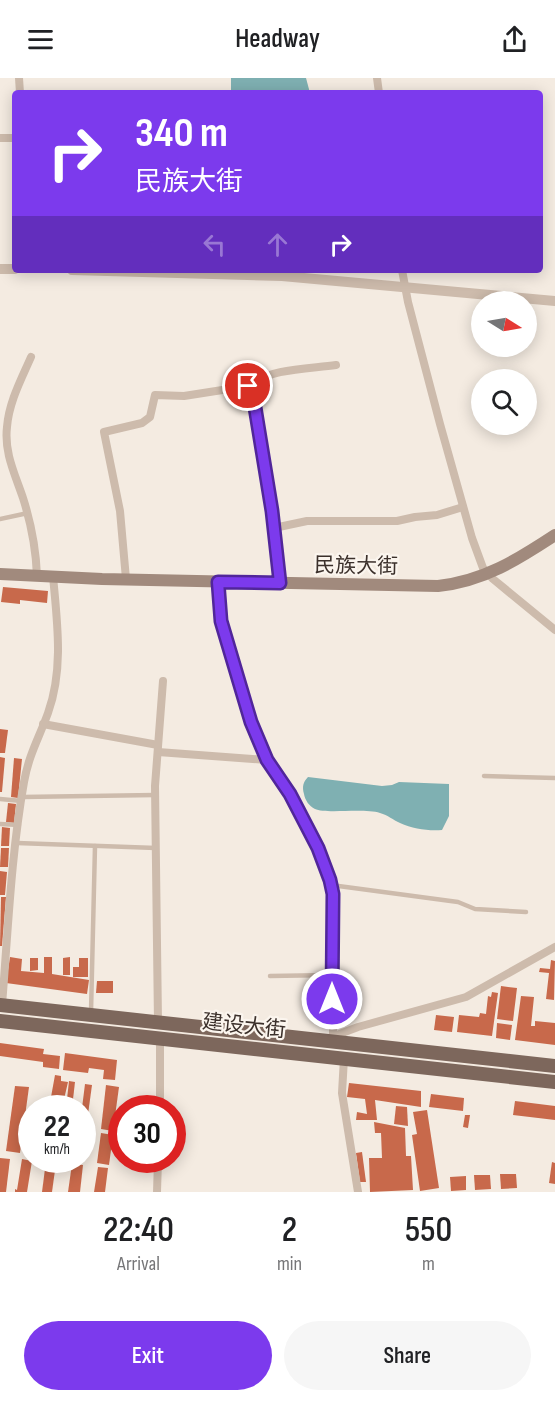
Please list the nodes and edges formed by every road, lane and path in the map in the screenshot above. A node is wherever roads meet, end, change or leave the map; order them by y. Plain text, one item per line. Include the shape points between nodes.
1 (270, 273) edge
2 (403, 273) edge
3 (405, 287) junction
4 (555, 302) edge
5 (32, 357) dead end
6 (336, 365) dead end
7 (248, 386) junction
8 (463, 507) junction
9 (27, 513) junction
10 (0, 519) edge
11 (274, 528) junction
12 (555, 534) edge
13 (0, 574) edge
14 (488, 574) junction
15 (38, 576) junction
16 (53, 576) junction
17 (126, 579) junction
18 (218, 582) junction
19 (280, 583) junction
20 (555, 630) edge
21 (163, 681) dead end
22 (43, 724) junction
23 (158, 748) junction
24 (267, 760) junction
25 (484, 776) dead end
26 (555, 778) edge
27 (155, 795) junction
28 (0, 799) edge
29 (22, 799) junction
30 (0, 824) edge
31 (19, 825) junction
32 (16, 843) junction
33 (95, 846) junction
34 (156, 848) junction
35 (332, 885) junction
36 (526, 912) dead end
37 (555, 946) edge
38 (332, 975) junction
39 (270, 976) dead end
40 (1, 1005) edge
41 (91, 1015) junction
42 (0, 1021) edge
43 (158, 1022) junction
44 (160, 1038) junction
45 (328, 1038) junction
46 (344, 1058) junction
47 (555, 1066) edge
48 (555, 1082) edge
49 (160, 1095) edge
50 (158, 1173) edge
51 (157, 1192) edge
52 (358, 1192) edge

1 - 3 street
2 - 3 street
3 - 4 street
3 - 8 street
5 - 9 street via 14,395 7,427 8,456
6 - 7 street via 268,375
7 - 11 street via 252,389
7 - 17 street via 184,396 155,395 150,417 142,423 104,432 120,511
8 - 11 street via 397,521 307,521
8 - 14 street
9 - 10 lane
9 - 15 street
11 - 19 street
12 - 14 main road, 民族大街
13 - 15 main road, 民族大街
14 - 19 main road, 民族大街 via 438,586
14 - 20 street
15 - 16 main road, 民族大街
16 - 17 main road, 民族大街
16 - 22 street via 58,655 49,712
17 - 18 main road, 民族大街
18 - 19 main road, 民族大街
18 - 24 street via 228,647
21 - 23 street
22 - 23 street
22 - 29 street via 29,757
23 - 24 street
23 - 27 street
24 - 35 street via 290,794
25 - 26 lane
27 - 29 lane
27 - 34 street
28 - 29 lane
29 - 31 street
30 - 31 lane
31 - 32 street
32 - 33 lane
32 - 40 street
33 - 34 lane
33 - 41 lane
34 - 43 street
35 - 36 lane via 458,902 475,909
35 - 38 street
37 - 45 street via 466,997
38 - 39 lane
38 - 45 street
40 - 41 main road, 建设大街
41 - 43 main road, 建设大街
42 - 44 main road, 建设大街
43 - 45 main road, 建设大街
44 - 46 main road, 建设大街
44 - 49 street
45 - 47 main road, 建设大街
46 - 48 main road, 建设大街
46 - 52 street via 342,1093
50 - 51 street

